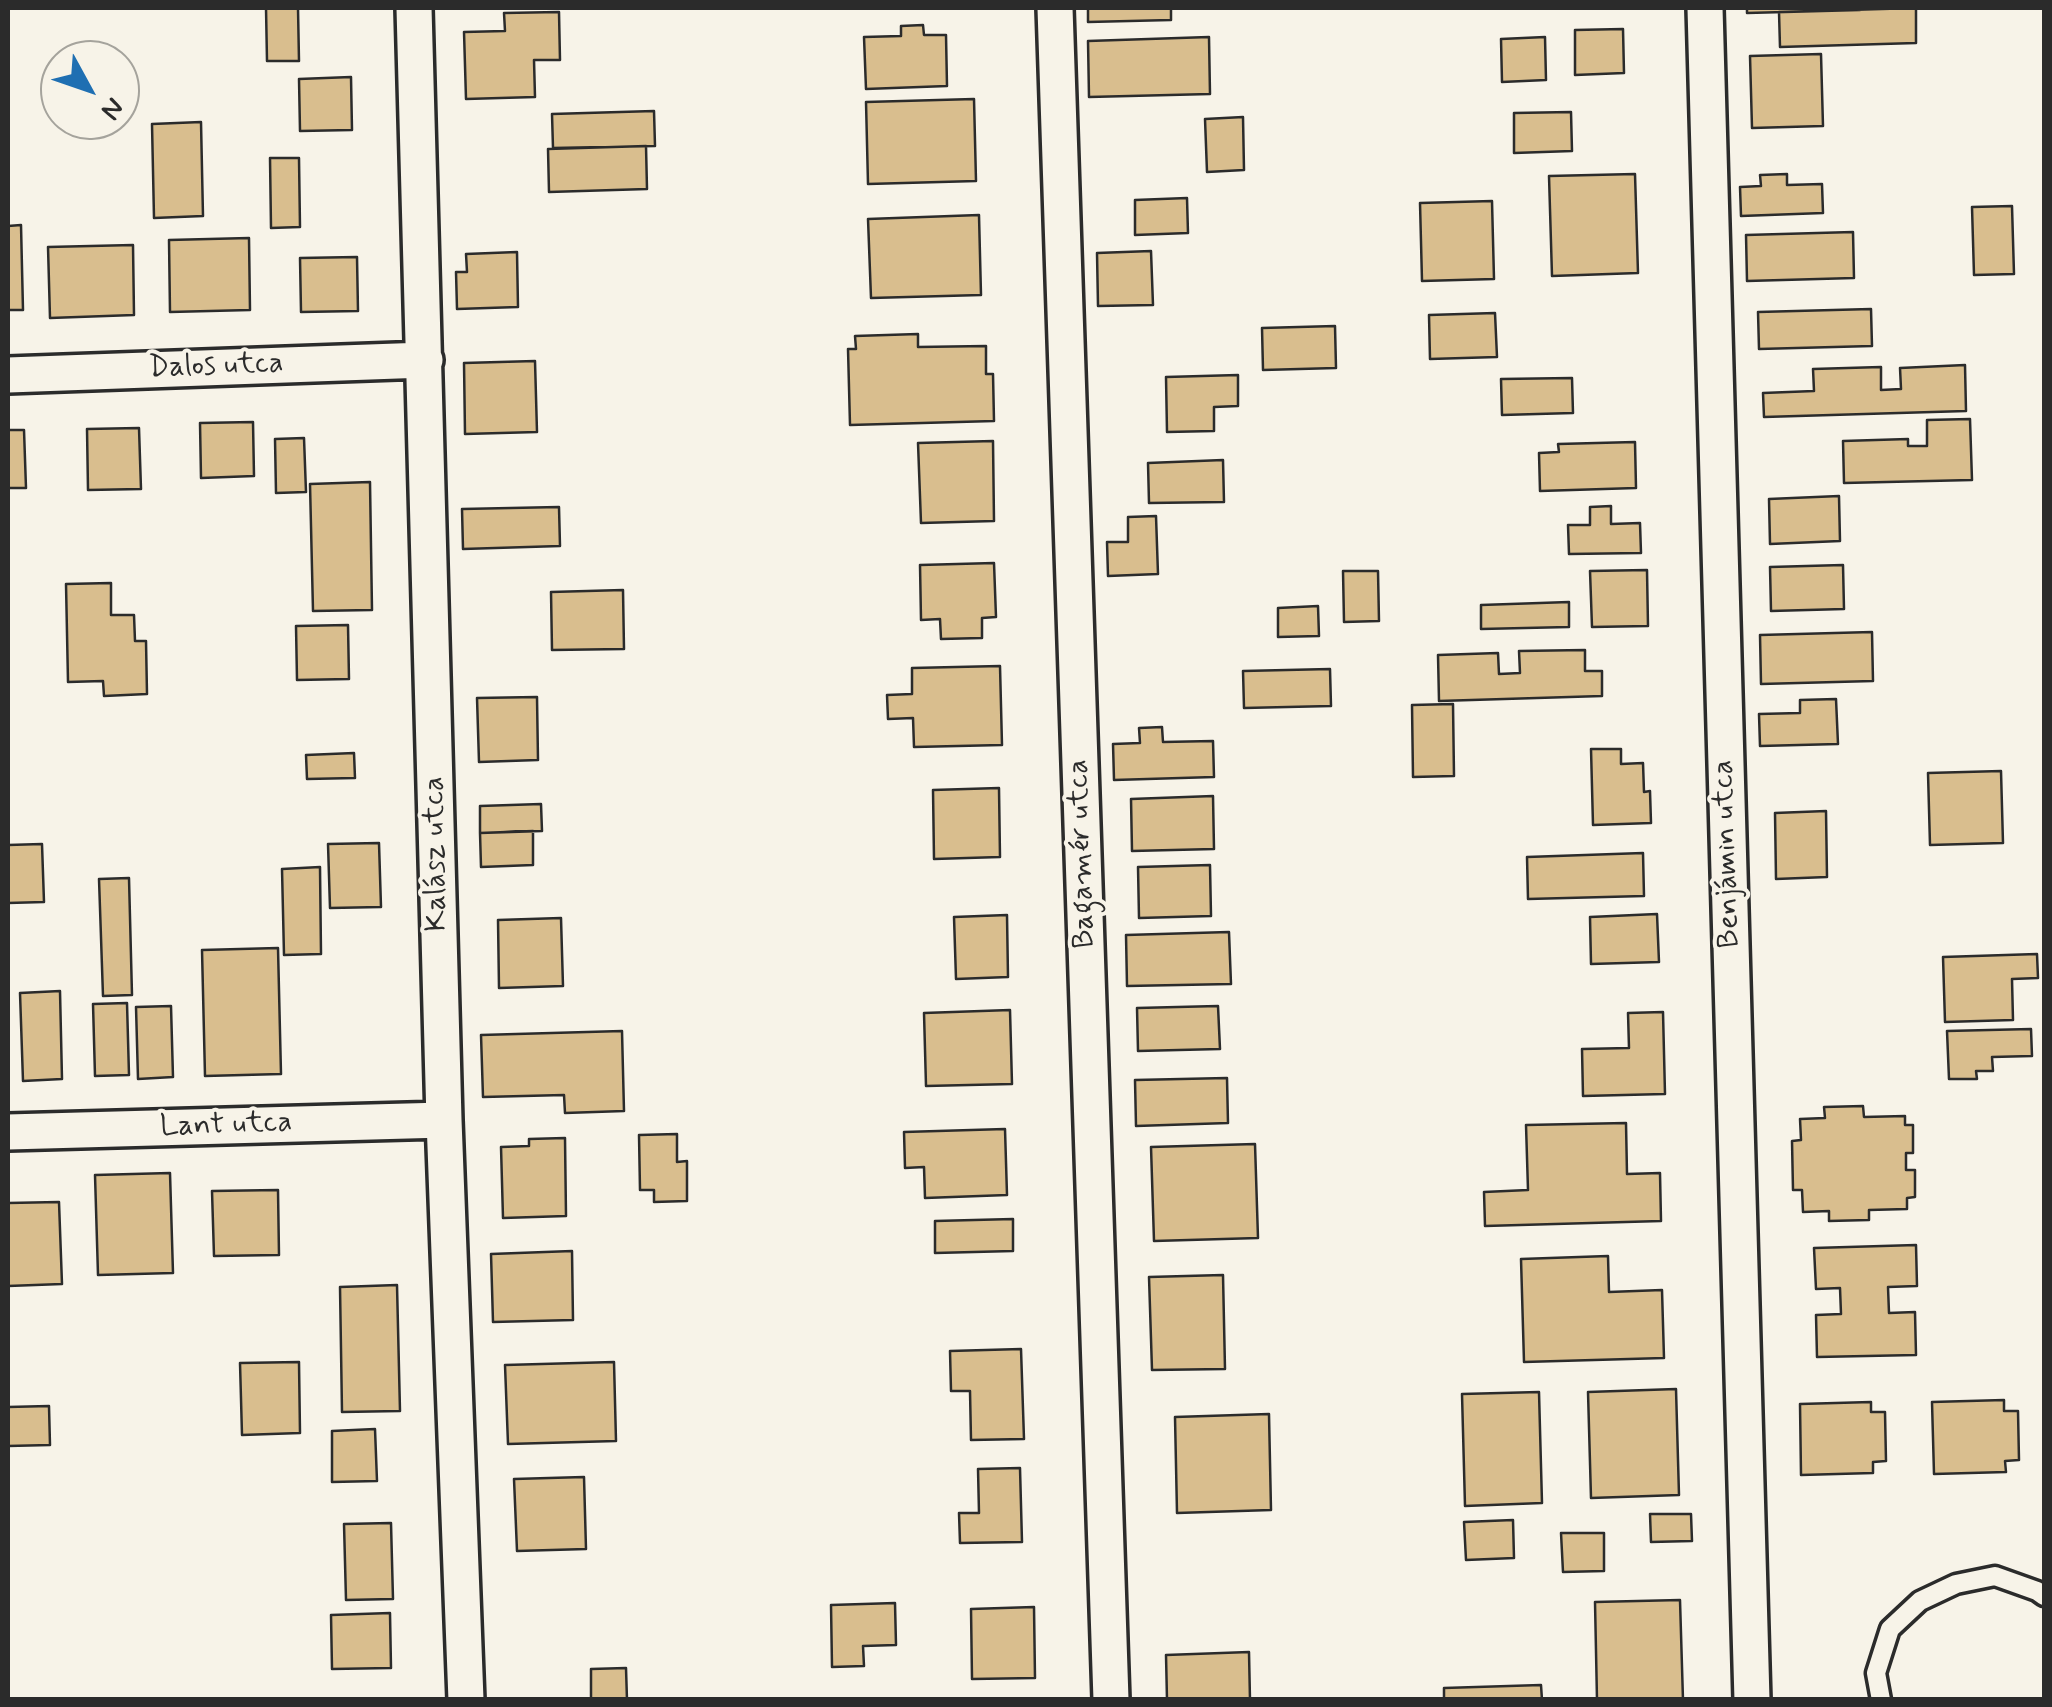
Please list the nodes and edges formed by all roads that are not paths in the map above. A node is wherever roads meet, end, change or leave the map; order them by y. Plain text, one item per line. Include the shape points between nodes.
1 (414, 8) edge
2 (1055, 8) edge
3 (1705, 8) edge
4 (425, 360) junction
5 (8, 375) edge
6 (444, 1120) junction
7 (8, 1132) edge
8 (2044, 1596) edge
9 (466, 1700) edge
10 (1111, 1700) edge
11 (1752, 1700) edge
12 (1881, 1700) edge

1 - 4 street, Kalász utca
2 - 10 street, Bagamér utca
3 - 11 street, Benjámin utca
4 - 5 street, Dalos utca
4 - 6 street, Kalász utca
6 - 7 street, Lant utca
6 - 9 street, Kalász utca
8 - 12 lane via 1995,1576 1920,1601 1890,1629 1876,1673

